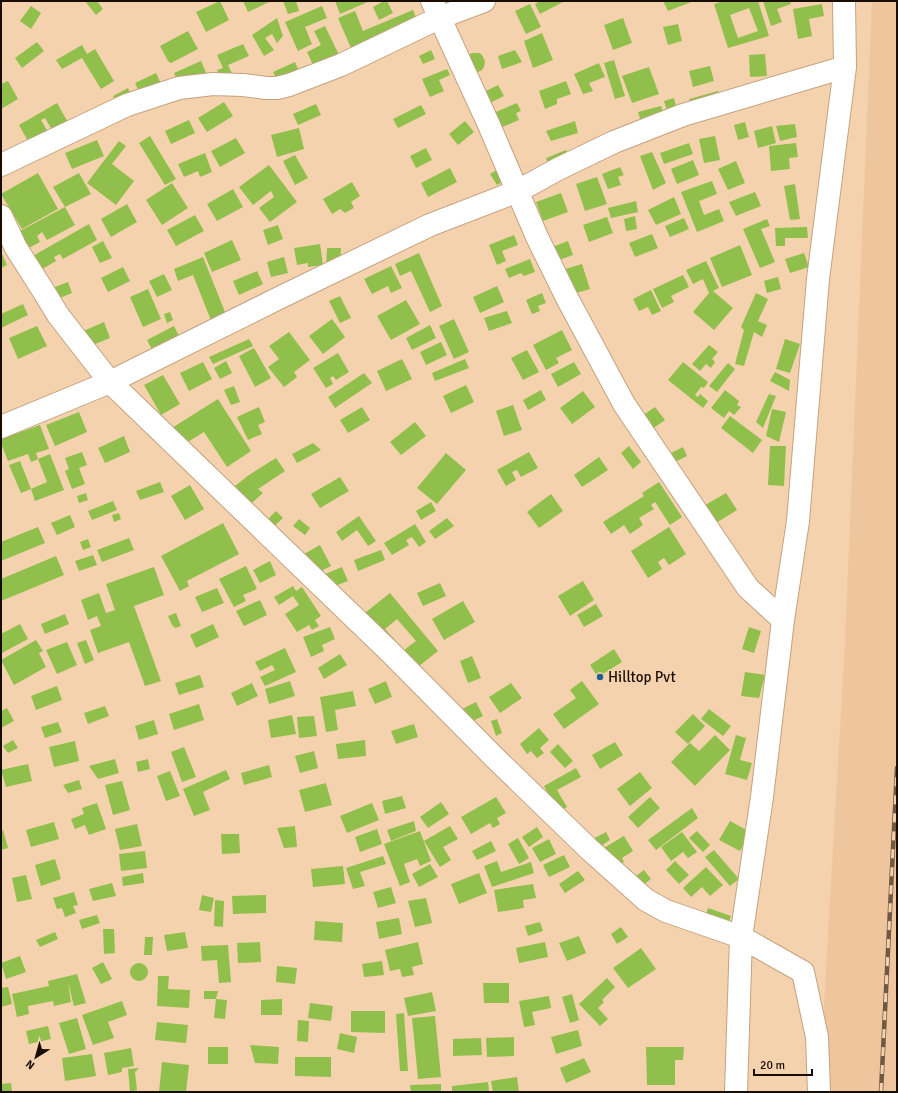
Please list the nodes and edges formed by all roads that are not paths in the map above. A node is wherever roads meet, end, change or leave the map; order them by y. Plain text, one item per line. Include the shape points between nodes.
1 (484, 1) edge
2 (844, 1) edge
3 (435, 9) edge
4 (845, 67) junction
5 (1, 165) edge
6 (518, 191) junction
7 (1, 216) edge
8 (110, 382) junction
9 (1, 427) edge
10 (783, 620) junction
11 (741, 937) junction
12 (736, 1092) edge
13 (819, 1092) edge

1 - 3 street
2 - 4 street
3 - 5 street via 340,65 289,85 266,88 213,84 179,88 127,105
3 - 6 street
4 - 6 street via 683,114 614,142
4 - 10 street via 818,279 798,520
6 - 8 street via 430,225
6 - 10 street via 537,237 624,404 748,588
7 - 8 street via 16,248 62,320
8 - 9 street
8 - 11 street via 615,874 666,911
10 - 11 street via 762,797
11 - 12 street
11 - 13 street via 803,972 817,1037

